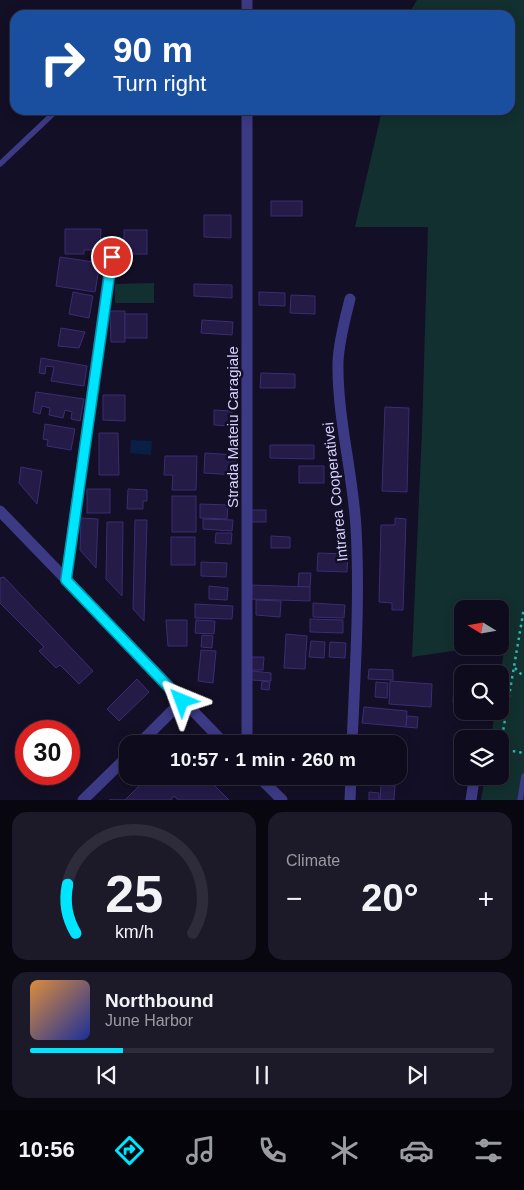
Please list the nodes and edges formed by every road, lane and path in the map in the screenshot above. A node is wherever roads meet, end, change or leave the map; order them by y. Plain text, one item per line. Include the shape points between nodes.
1 (52, 115) edge
2 (247, 115) edge
3 (0, 164) edge
4 (112, 257) dead end
5 (350, 299) dead end
6 (0, 511) edge
7 (66, 580) junction
8 (524, 608) edge
9 (516, 668) junction
10 (524, 677) edge
11 (182, 701) junction
12 (504, 730) edge
13 (149, 735) edge
14 (216, 735) edge
15 (247, 735) edge
16 (352, 735) edge
17 (509, 750) edge
18 (524, 753) edge
19 (119, 765) edge
20 (524, 776) edge
21 (267, 785) edge
22 (350, 785) edge
23 (473, 785) edge
24 (83, 800) edge
25 (282, 800) edge
26 (350, 800) edge
27 (471, 800) edge
28 (520, 800) edge

1 - 3 lane
2 - 15 street, Strada Mateiu Caragiale
4 - 7 street
5 - 16 street, Intrarea Cooperativei via 338,362 358,571
6 - 7 street
7 - 11 street
8 - 9 path
9 - 10 path
9 - 12 path
11 - 13 street
11 - 14 street
17 - 18 path
19 - 24 street
20 - 28 lane
21 - 25 street
22 - 26 street
23 - 27 street

